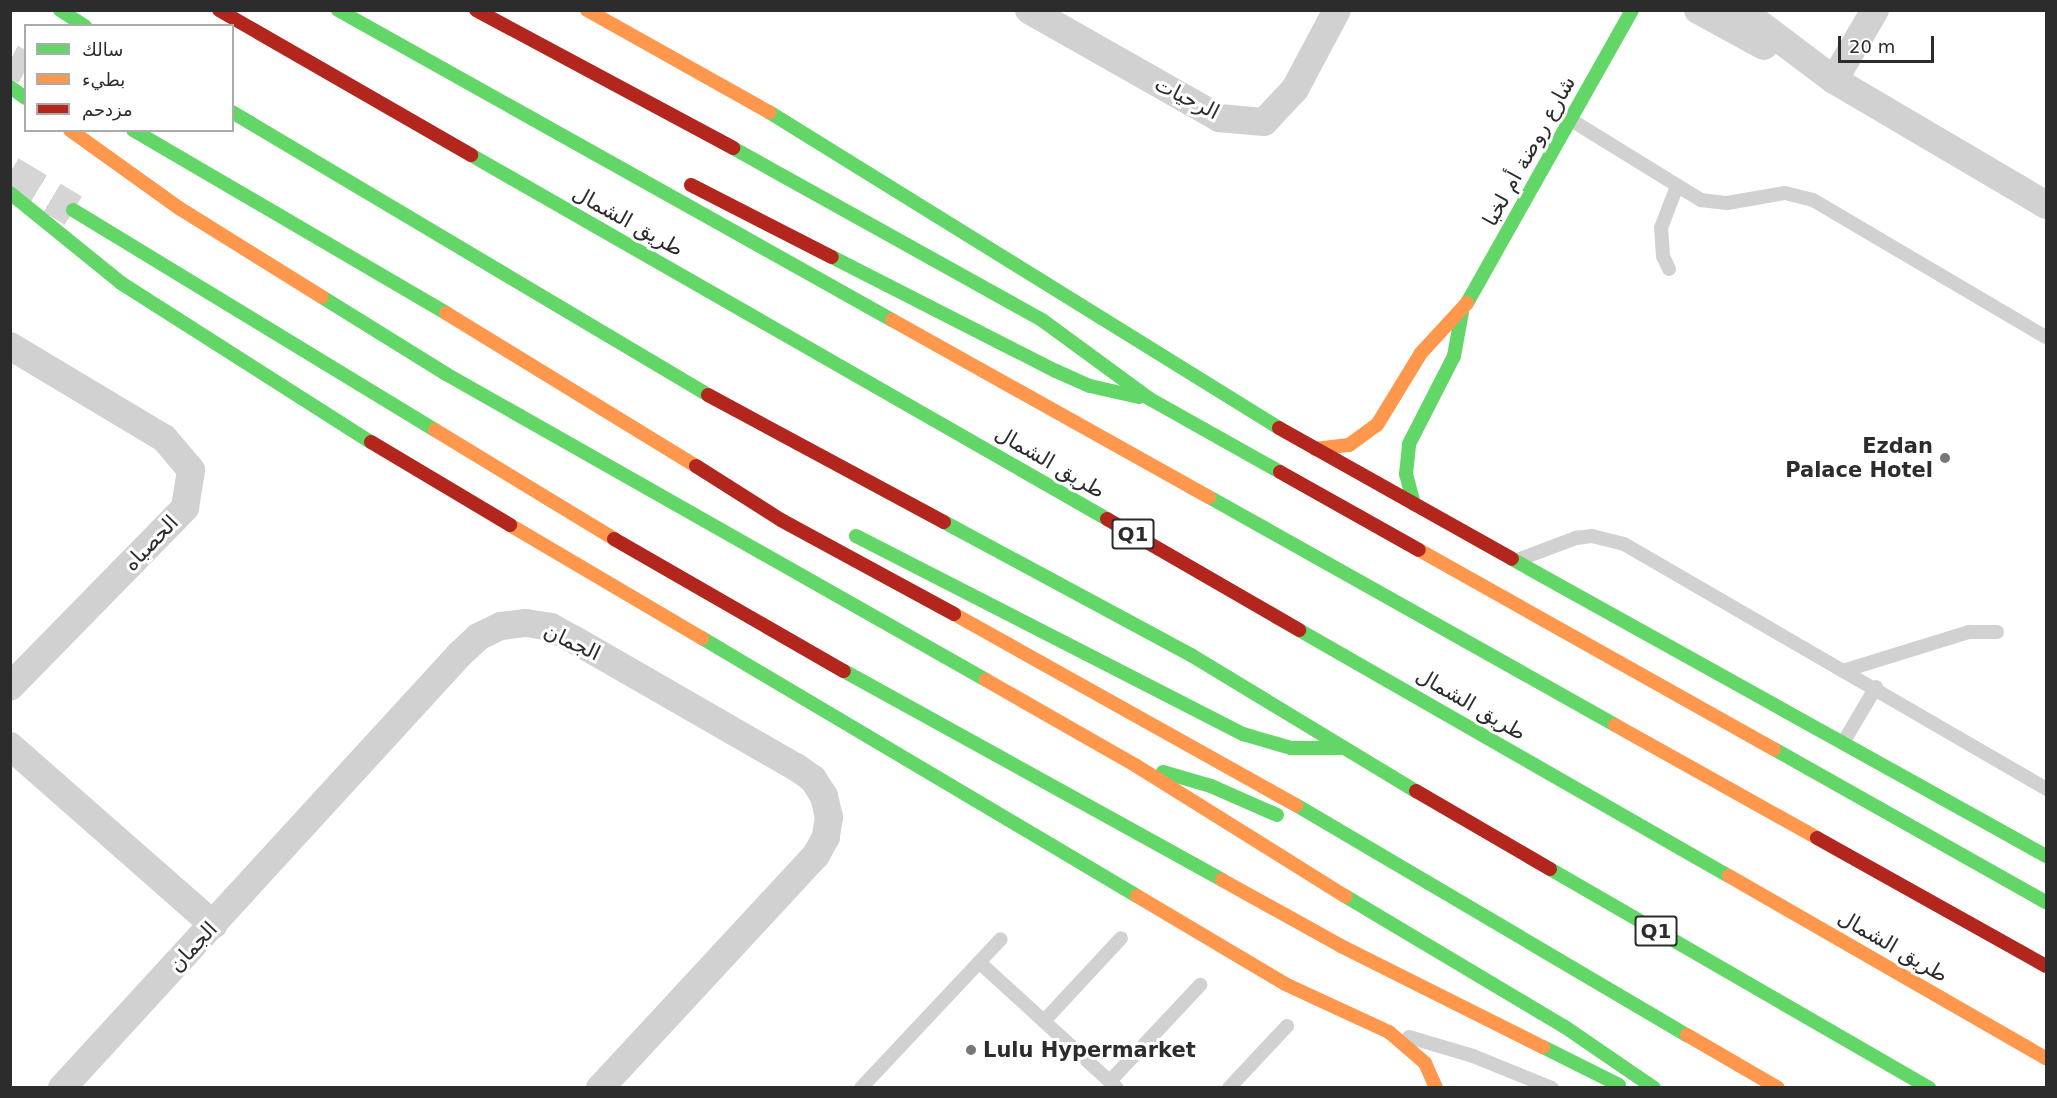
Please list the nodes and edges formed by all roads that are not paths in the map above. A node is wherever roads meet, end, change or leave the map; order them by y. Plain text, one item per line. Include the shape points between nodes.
1 (60, 10) edge
2 (219, 10) edge
3 (338, 10) edge
4 (476, 10) edge
5 (587, 10) edge
6 (1029, 10) edge
7 (1337, 10) edge
8 (1632, 10) edge
9 (1698, 10) edge
10 (1741, 10) edge
11 (1875, 10) edge
12 (82, 24) edge
13 (1823, 73) junction
14 (10, 87) edge
15 (24, 97) edge
16 (234, 113) edge
17 (1570, 119) junction
18 (73, 132) edge
19 (136, 132) edge
20 (621, 170) junction
21 (1677, 186) junction
22 (10, 193) edge
23 (2046, 205) edge
24 (73, 210) tunnel mouth
25 (1669, 269) dead end
26 (1462, 312) junction
27 (2046, 337) edge
28 (10, 346) edge
29 (1149, 399) junction
30 (1315, 449) junction
31 (702, 466) junction
32 (744, 479) dead end
33 (1414, 504) junction
34 (843, 530) dead end
35 (1518, 560) junction
36 (1997, 632) dead end
37 (1846, 670) junction
38 (10, 687) edge
39 (1876, 687) junction
40 (1843, 743) junction
41 (10, 746) edge
42 (1341, 748) junction
43 (1135, 765) junction
44 (2046, 789) edge
45 (2046, 856) edge
46 (1402, 867) junction
47 (2046, 902) edge
48 (214, 925) junction
49 (1121, 938) dead end
50 (1001, 939) dead end
51 (980, 962) junction
52 (2046, 966) edge
53 (1200, 985) dead end
54 (1044, 1021) junction
55 (1287, 1026) dead end
56 (1389, 1032) junction
57 (2046, 1058) edge
58 (1114, 1084) edge
59 (62, 1088) edge
60 (600, 1088) edge
61 (861, 1088) edge
62 (1229, 1088) edge
63 (1436, 1088) edge
64 (1552, 1088) edge
65 (1624, 1088) edge
66 (1654, 1088) edge
67 (1778, 1088) edge
68 (1929, 1088) edge

1 - 12 main road
2 - 57 main road, طريق الشمال / Q1
3 - 20 main road
4 - 29 main road via 985,286 1042,320
5 - 30 main road via 764,109 1160,357
6 - 7 street, الرحيات via 1219,118 1264,122 1295,89
8 - 17 main road, شارع روضة أم لخبا
9 - 13 street
10 - 13 street
11 - 13 street
13 - 23 street
14 - 15 main road
16 - 42 main road, Q1 via 692,386 1191,655
17 - 21 lane
17 - 26 main road, شارع روضة أم لخبا
18 - 43 main road via 179,208 446,374
19 - 31 main road
20 - 29 main road via 673,179 1056,371 1090,386
20 - 52 main road
21 - 25 lane via 1661,228 1663,256
21 - 27 lane via 1715,203 1777,194 1814,200
22 - 56 main road via 121,283 330,418 1285,984
24 - 65 main road via 712,598 1341,946
26 - 30 main road, شارع روضة أم لخبا via 1425,347 1377,425 1349,444
26 - 33 main road, شارع روضة أم لخبا via 1454,356 1409,444 1406,474
28 - 38 street, الحصباه via 164,438 191,470 185,508
29 - 47 main road
30 - 33 main road
31 - 32 main road
31 - 46 main road via 781,520 1215,757
33 - 35 main road
34 - 42 main road via 1243,734 1291,748
35 - 37 lane via 1576,538 1609,538
35 - 40 main road
36 - 37 lane via 1969,632
37 - 39 lane
39 - 40 lane
39 - 44 lane
40 - 45 main road
41 - 48 street
42 - 68 main road, Q1
43 - 46 main road via 1211,786
43 - 66 main road via 1239,833 1564,1027
46 - 67 main road
48 - 59 street, الجمان
48 - 60 street, الجمان via 478,637 501,626 526,623 551,627 796,767 813,779 824,796 829,817 826,837 816,855
49 - 54 lane
50 - 51 lane
51 - 54 lane
51 - 61 lane
53 - 58 lane
54 - 58 lane
55 - 62 lane
56 - 63 main road via 1425,1063
56 - 64 lane via 1473,1056

